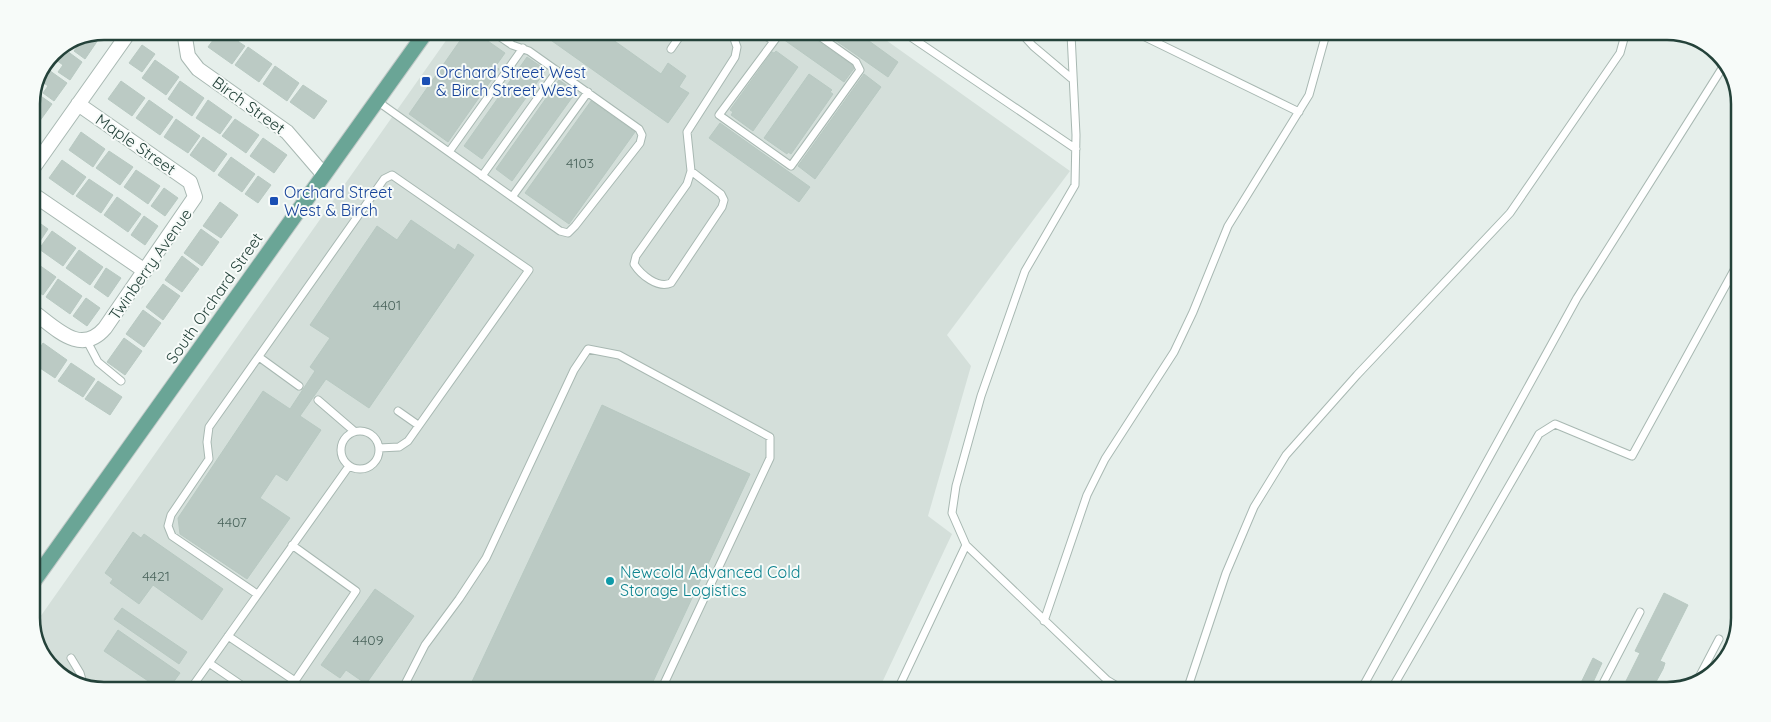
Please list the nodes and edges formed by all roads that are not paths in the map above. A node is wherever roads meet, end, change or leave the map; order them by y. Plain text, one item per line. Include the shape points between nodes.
1 (124, 40) edge
2 (185, 40) edge
3 (420, 40) edge
4 (505, 40) edge
5 (677, 40) edge
6 (735, 40) edge
7 (825, 40) edge
8 (915, 40) edge
9 (1028, 40) edge
10 (1070, 40) edge
11 (1151, 40) edge
12 (1324, 40) edge
13 (1624, 40) edge
14 (774, 41) edge
15 (523, 48) junction
16 (670, 49) dead end
17 (1721, 70) edge
18 (558, 71) junction
19 (1071, 78) junction
20 (588, 92) junction
21 (377, 101) junction
22 (78, 104) junction
23 (1299, 112) junction
24 (1076, 150) junction
25 (449, 152) junction
26 (40, 158) edge
27 (691, 171) junction
28 (324, 175) junction
29 (482, 176) junction
30 (193, 185) joint
31 (512, 197) junction
32 (40, 199) edge
33 (145, 271) junction
34 (1731, 276) edge
35 (40, 316) edge
36 (91, 339) junction
37 (259, 357) junction
38 (121, 381) dead end
39 (299, 386) dead end
40 (318, 400) dead end
41 (398, 411) dead end
42 (418, 425) junction
43 (354, 432) junction
44 (379, 448) junction
45 (349, 466) junction
46 (292, 545) junction
47 (966, 545) junction
48 (40, 572) edge
49 (257, 594) junction
50 (1640, 612) dead end
51 (1044, 621) junction
52 (228, 636) junction
53 (1719, 639) dead end
54 (71, 658) dead end
55 (209, 663) junction
56 (1702, 671) edge
57 (81, 678) edge
58 (196, 682) edge
59 (237, 682) edge
60 (406, 682) edge
61 (665, 682) edge
62 (901, 682) edge
63 (1110, 682) edge
64 (1190, 682) edge
65 (1365, 682) edge
66 (1396, 682) edge
67 (1604, 682) edge

1 - 22 street
2 - 28 street, Birch Street via 192,62 287,132
3 - 21 main road, South Orchard Street
4 - 15 lane
5 - 16 lane
6 - 27 lane via 735,57 687,132
7 - 14 lane via 856,62 860,70 791,166 719,115
8 - 24 lane
9 - 19 lane
10 - 19 lane
11 - 23 lane
12 - 23 lane via 1309,95
13 - 64 lane via 1620,53 1510,213 1286,455 1254,507 1226,572
15 - 18 lane
15 - 25 lane
17 - 65 lane via 1577,298
18 - 20 lane
18 - 29 lane
19 - 24 lane
20 - 31 lane
20 - 31 lane via 639,129 642,135 640,143 568,233 560,231
21 - 25 lane
21 - 28 main road, South Orchard Street
22 - 26 street
22 - 30 street, Maple Street
23 - 51 lane via 1228,226 1194,312 1174,352 1105,459 1087,495
24 - 47 lane via 1075,185 1025,270 981,396 952,513
25 - 29 lane
27 - 27 lane via 687,184 636,256 634,264 638,270 658,284 671,283 722,207 724,200 721,194
28 - 48 main road, South Orchard Street
29 - 31 lane
30 - 33 street, Twinberry Avenue via 193,203
32 - 33 street
33 - 36 street, Twinberry Avenue via 105,328
34 - 66 lane via 1632,456 1556,424 1539,434
35 - 36 street via 76,340
36 - 38 lane via 98,362
37 - 39 lane
37 - 42 lane via 384,179 392,175 529,270
37 - 49 lane via 210,427 207,442 209,459 171,515 168,526 172,536
40 - 43 lane
41 - 42 lane
42 - 44 lane via 408,441 399,446
43 - 44 lane via 371,434
43 - 45 lane via 344,438 340,450
44 - 45 lane via 377,459 369,466 359,469
45 - 46 lane
46 - 49 lane
46 - 52 lane via 356,591 295,681
47 - 51 lane
47 - 62 lane
49 - 52 lane
50 - 67 lane
51 - 63 lane
52 - 55 lane
53 - 56 lane
54 - 57 lane
55 - 58 lane
55 - 59 lane
60 - 61 lane via 425,645 486,558 574,370 588,350 619,355 770,437 770,458

